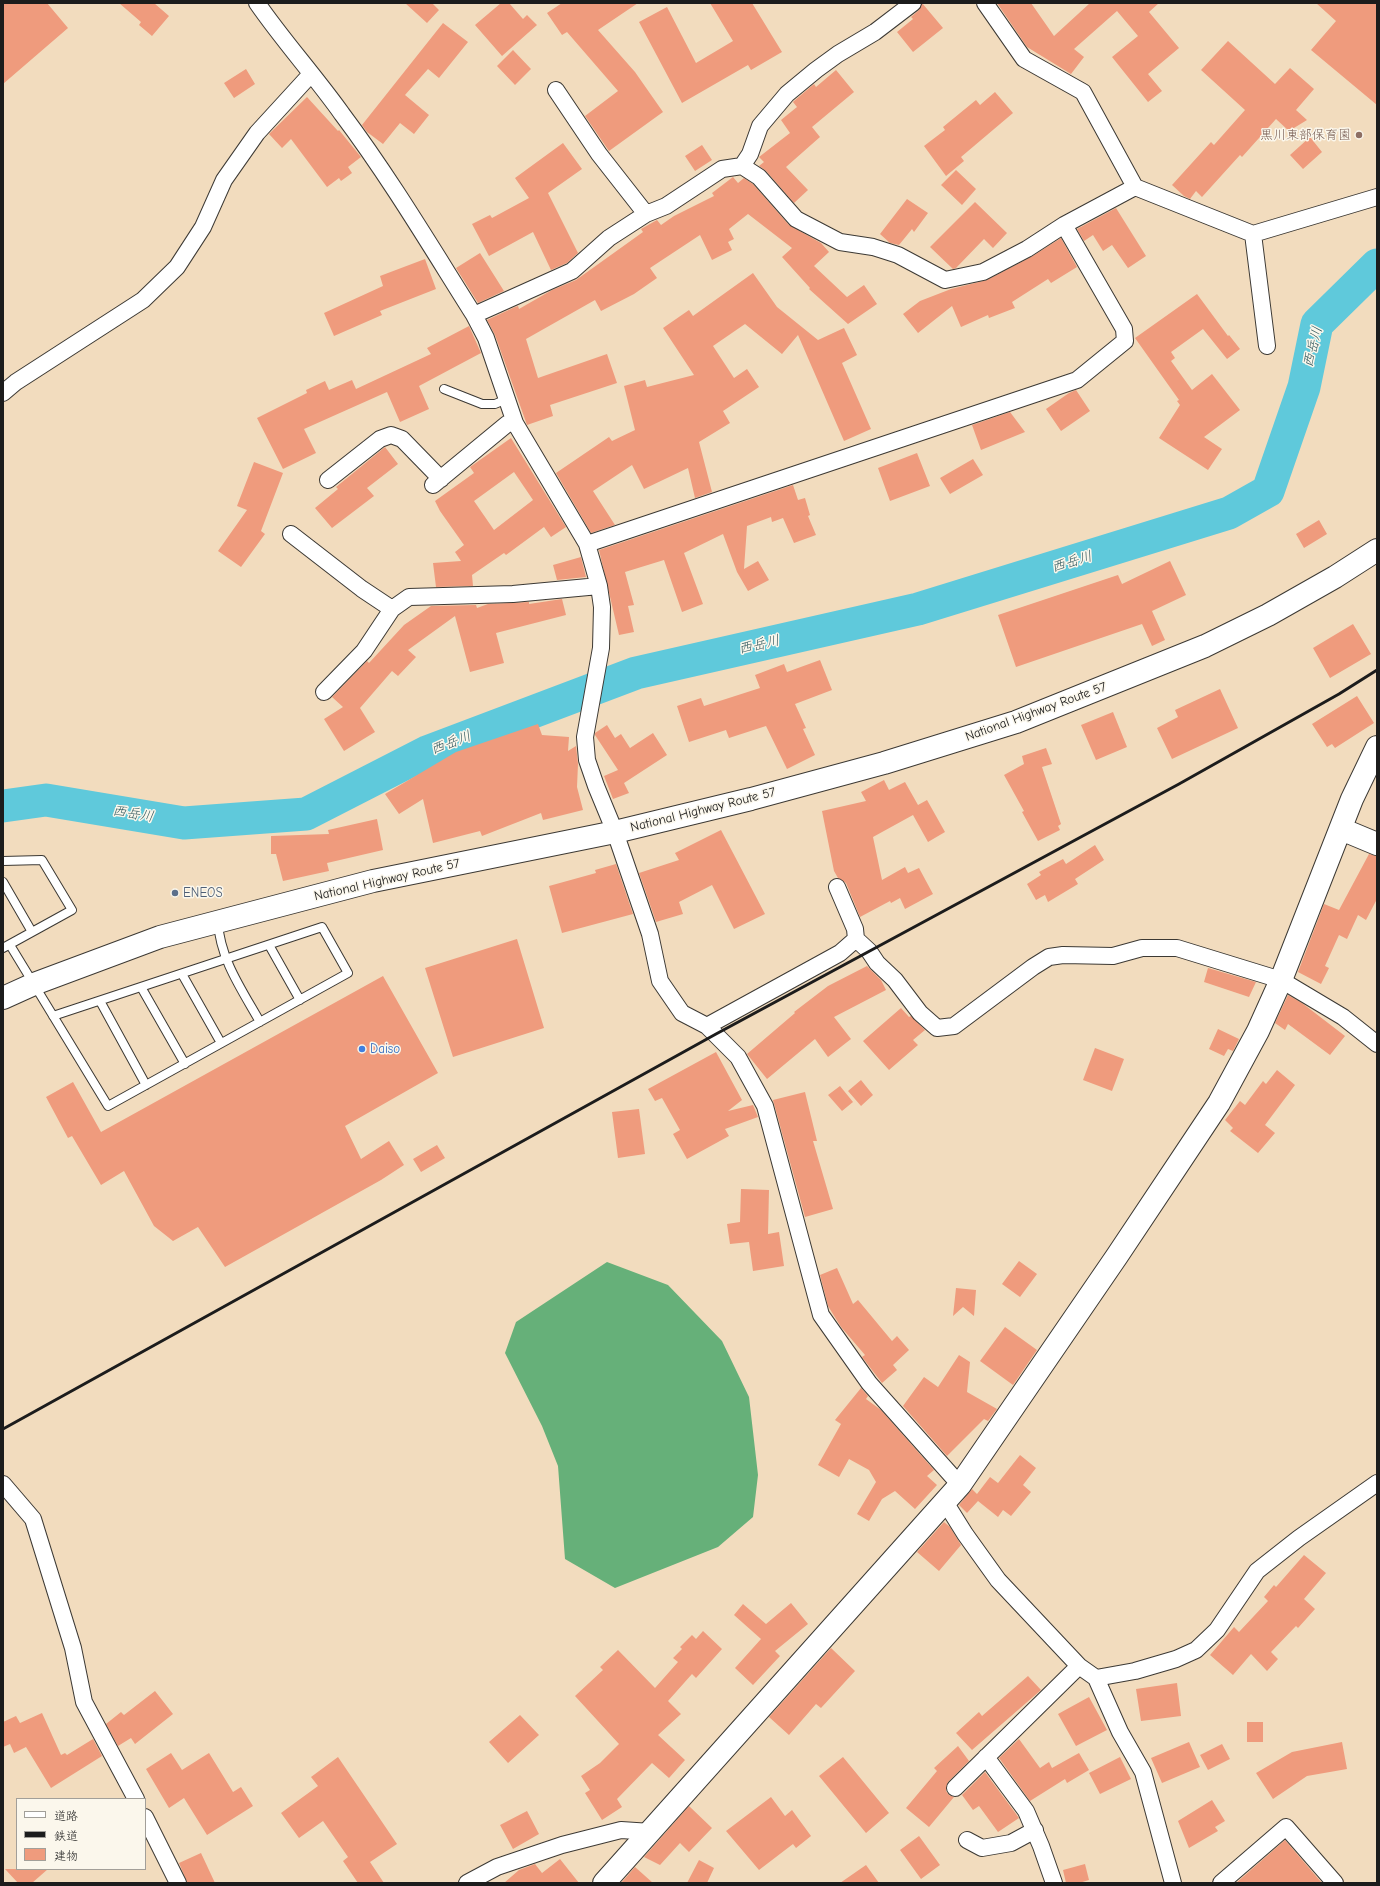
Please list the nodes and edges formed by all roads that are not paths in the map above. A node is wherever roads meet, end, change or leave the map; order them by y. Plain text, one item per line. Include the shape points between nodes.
1 (257, 3) edge
2 (913, 3) edge
3 (984, 3) edge
4 (311, 74) junction
5 (556, 90) dead end
6 (742, 166) junction
7 (1135, 187) junction
8 (1377, 197) edge
9 (646, 214) junction
10 (1064, 225) junction
11 (1253, 234) junction
12 (474, 315) junction
13 (1268, 346) dead end
14 (444, 389) dead end
15 (3, 393) edge
16 (507, 399) junction
17 (515, 423) junction
18 (328, 480) dead end
19 (291, 534) dead end
20 (586, 544) junction
21 (1377, 550) edge
22 (598, 586) junction
23 (392, 609) junction
24 (324, 692) dead end
25 (1377, 747) edge
26 (1341, 828) junction
27 (615, 832) junction
28 (1377, 844) edge
29 (3, 861) edge
30 (3, 882) edge
31 (837, 887) dead end
32 (218, 921) junction
33 (32, 932) junction
34 (856, 939) junction
35 (269, 945) junction
36 (6, 946) edge
37 (225, 960) junction
38 (182, 974) junction
39 (1281, 980) junction
40 (34, 984) junction
41 (141, 987) junction
42 (3, 998) edge
43 (300, 1000) junction
44 (100, 1001) junction
45 (53, 1016) junction
46 (260, 1022) junction
47 (707, 1026) junction
48 (221, 1043) junction
49 (1377, 1044) edge
50 (185, 1064) junction
51 (146, 1085) junction
52 (3, 1484) edge
53 (1377, 1484) edge
54 (960, 1485) junction
55 (945, 1502) junction
56 (1079, 1666) junction
57 (1096, 1678) junction
58 (986, 1757) junction
59 (955, 1788) dead end
60 (135, 1798) edge
61 (146, 1819) edge
62 (1035, 1830) junction
63 (651, 1832) junction
64 (967, 1840) dead end
65 (178, 1883) edge
66 (467, 1883) edge
67 (604, 1883) edge
68 (1054, 1883) edge
69 (1173, 1883) edge
70 (1220, 1883) edge
71 (1335, 1883) edge

1 - 4 street
2 - 6 street via 875,32 838,54 787,94 760,126 750,154
3 - 7 street via 1024,59 1083,92
4 - 12 street via 389,181
4 - 15 street via 248,145 224,180 203,227 177,266 143,300
5 - 9 street via 599,154
6 - 9 street via 722,169 666,206
6 - 10 street via 759,177 796,219 840,242 872,247 898,255 945,280 982,272 1027,249
7 - 10 street
7 - 11 street
8 - 11 street
9 - 12 street via 609,238 572,271
10 - 20 street via 1124,329 1125,341 1077,380
11 - 13 street
12 - 16 street via 486,338
14 - 16 lane via 482,404 495,404
16 - 17 street
17 - 18 street via 507,424 437,482 402,439 391,435 380,438
17 - 20 street
19 - 23 street
20 - 22 street
21 - 27 main road, National Highway Route 57 via 1302,596 1205,646 1016,722 752,800
22 - 23 street via 512,594 409,597
22 - 27 street via 602,607 601,648 585,738 587,760
23 - 24 street via 364,651
25 - 26 main road
26 - 28 main road
26 - 39 main road
27 - 32 main road, National Highway Route 57 via 373,881
27 - 47 street via 650,934 660,981 682,1013
29 - 33 lane via 42,860 72,910
30 - 33 lane
31 - 34 street via 855,929
32 - 37 lane via 219,939
32 - 40 main road, National Highway Route 57 via 160,937
33 - 36 lane
34 - 39 street via 869,951 876,963 895,980 920,1013 938,1028 954,1026 1032,967 1049,957 1063,955 1113,956 1142,948 1178,948
34 - 47 street via 840,954
35 - 37 lane
35 - 43 lane
35 - 43 lane via 322,927 348,973
36 - 40 lane
37 - 38 lane
37 - 46 lane
38 - 41 lane
38 - 48 lane
39 - 49 street via 1343,1017
39 - 54 main road via 1258,1031 1219,1103
40 - 42 main road, National Highway Route 57
40 - 45 lane
41 - 44 lane
41 - 50 lane
43 - 46 lane
44 - 45 lane
44 - 51 lane
45 - 51 lane via 108,1106
46 - 48 lane
47 - 54 street via 738,1056 765,1106 821,1315 869,1383
48 - 50 lane
50 - 51 lane
52 - 60 street via 33,1518 73,1648 84,1702
53 - 57 street via 1288,1545 1257,1571 1217,1630 1196,1650 1135,1671
54 - 55 main road
55 - 56 street via 998,1580
55 - 63 main road
56 - 57 street
56 - 58 street
57 - 69 street via 1120,1732 1143,1772
58 - 59 street
58 - 62 street via 1026,1811
61 - 65 street
62 - 64 street via 1011,1843 982,1848
62 - 68 street
63 - 66 street via 620,1830 562,1845 497,1867
63 - 67 main road
70 - 71 street via 1286,1827

